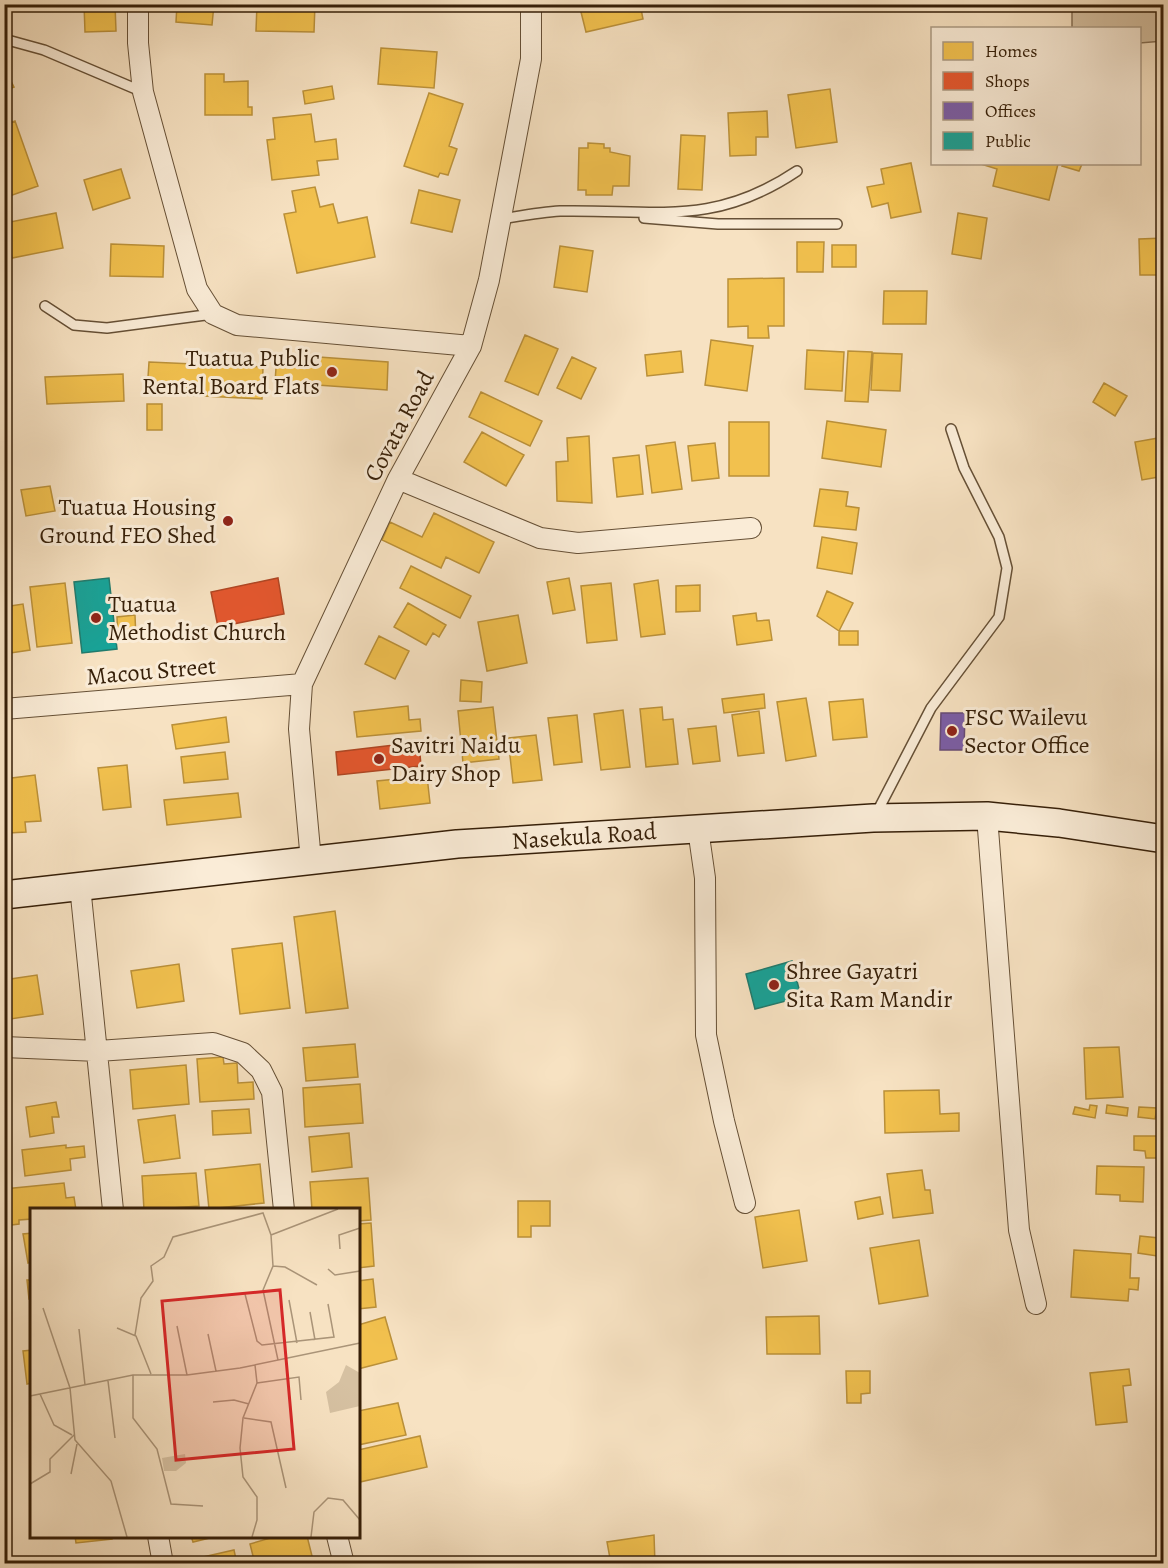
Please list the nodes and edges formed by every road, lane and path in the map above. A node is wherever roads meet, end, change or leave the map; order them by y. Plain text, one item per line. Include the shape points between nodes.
1 (138, 4) edge
2 (531, 4) edge
3 (4, 39) edge
4 (143, 92) junction
5 (797, 171) dead end
6 (558, 211) junction
7 (501, 219) junction
8 (837, 224) dead end
9 (45, 306) dead end
10 (213, 314) junction
11 (471, 345) junction
12 (951, 429) dead end
13 (399, 479) junction
14 (751, 528) dead end
15 (302, 684) junction
16 (4, 709) edge
17 (987, 816) junction
18 (873, 818) junction
19 (698, 829) junction
20 (1164, 839) edge
21 (311, 861) junction
22 (80, 886) junction
23 (4, 895) edge
24 (4, 1047) edge
25 (98, 1051) junction
26 (746, 1203) dead end
27 (113, 1208) edge
28 (284, 1208) edge
29 (1036, 1304) dead end
30 (158, 1538) edge
31 (338, 1538) edge
32 (343, 1560) dead end
33 (163, 1563) edge

1 - 4 street
2 - 7 street, Covata Road via 531,59
3 - 4 lane via 44,50
4 - 10 street via 197,289
5 - 6 lane via 771,188 732,204 688,213
6 - 7 lane
6 - 8 lane via 718,224
7 - 11 street, Covata Road
9 - 10 lane via 74,325 107,328
10 - 11 street via 237,325
11 - 13 street, Covata Road
12 - 18 lane via 964,468 999,537 1007,568 999,617 932,708
13 - 14 street via 540,538 578,543
13 - 15 street, Covata Road
15 - 16 street, Macou Street
15 - 21 street, Covata Road via 299,729
17 - 18 main road, Nasekula Road
17 - 20 main road, Nasekula Road
17 - 29 street via 1019,1230
18 - 19 main road, Nasekula Road
19 - 21 main road, Nasekula Road via 457,844
19 - 26 street via 705,878 706,1035
21 - 22 main road, Nasekula Road
22 - 23 main road, Nasekula Road
22 - 25 street
24 - 25 street
25 - 27 street
25 - 28 street via 213,1043 236,1049 250,1058 266,1077 272,1092
30 - 33 street
31 - 32 street

